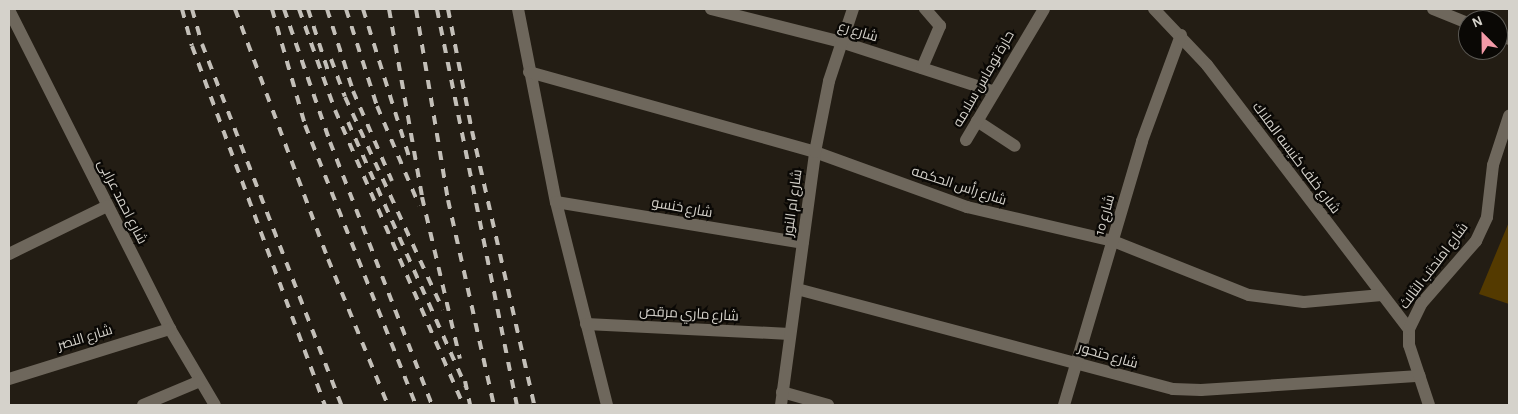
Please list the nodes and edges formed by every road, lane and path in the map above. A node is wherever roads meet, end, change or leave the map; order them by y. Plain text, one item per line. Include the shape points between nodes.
1 (518, 9) edge
2 (712, 9) edge
3 (853, 9) edge
4 (924, 9) edge
5 (1044, 9) edge
6 (1154, 9) edge
7 (1433, 9) edge
8 (9, 10) edge
9 (1458, 18) edge
10 (1181, 35) junction
11 (841, 42) junction
12 (922, 68) junction
13 (529, 72) junction
14 (994, 91) junction
15 (1509, 116) edge
16 (977, 121) junction
17 (966, 140) dead end
18 (1015, 146) dead end
19 (815, 152) junction
20 (556, 202) junction
21 (107, 206) junction
22 (1112, 241) junction
23 (803, 243) junction
24 (9, 254) edge
25 (796, 289) junction
26 (1382, 295) junction
27 (586, 324) junction
28 (170, 329) junction
29 (1409, 329) junction
30 (790, 334) junction
31 (1076, 362) junction
32 (1420, 376) junction
33 (9, 379) edge
34 (200, 381) junction
35 (781, 399) edge
36 (144, 405) edge
37 (215, 405) edge
38 (607, 405) edge
39 (828, 405) edge
40 (1064, 405) edge
41 (1429, 405) edge

1 - 13 street
2 - 11 street, شارع رع
3 - 11 street, شارع ام النور
4 - 12 street via 940,26
5 - 14 street, حارة توماس سلامه
6 - 10 street, شارع خلف كنيسه الملاك
7 - 9 street
8 - 21 street, شارع احمد عرابى
10 - 22 street, شارع 10 via 1142,141
10 - 26 street, شارع خلف كنيسه الملاك
11 - 12 street, شارع رع
11 - 19 street, شارع ام النور
12 - 14 street, شارع رع
13 - 19 street, شارع رأس الحكمه
13 - 20 street
14 - 16 street, حارة توماس سلامه
15 - 29 street, شارع امنحتب الثالث via 1493,165 1487,217 1476,241 1421,304
16 - 17 street, حارة توماس سلامه
16 - 18 street
19 - 22 street, شارع رأس الحكمه via 968,206
19 - 23 street, شارع ام النور
20 - 23 street, شارع خنسو
20 - 27 street
21 - 24 street
21 - 28 street, شارع احمد عرابى
22 - 26 street, شارع رأس الحكمه via 1249,295 1304,302
22 - 31 street, شارع 10
23 - 25 street, شارع ام النور
25 - 30 street, شارع ام النور
25 - 31 street, شارع حتحور
26 - 29 street, شارع خلف كنيسه الملاك
27 - 30 street, شارع ماري مرقص
27 - 38 street
28 - 33 street, شارع النصر
28 - 34 street, شارع احمد عرابى
29 - 32 street, شارع امنحتب الثالث
30 - 35 street, شارع ام النور
31 - 32 street, شارع حتحور via 1144,383 1192,389
31 - 40 street, شارع 10
32 - 41 street, شارع امنحتب الثالث
34 - 36 street
34 - 37 street, شارع احمد عرابى
35 - 39 street

